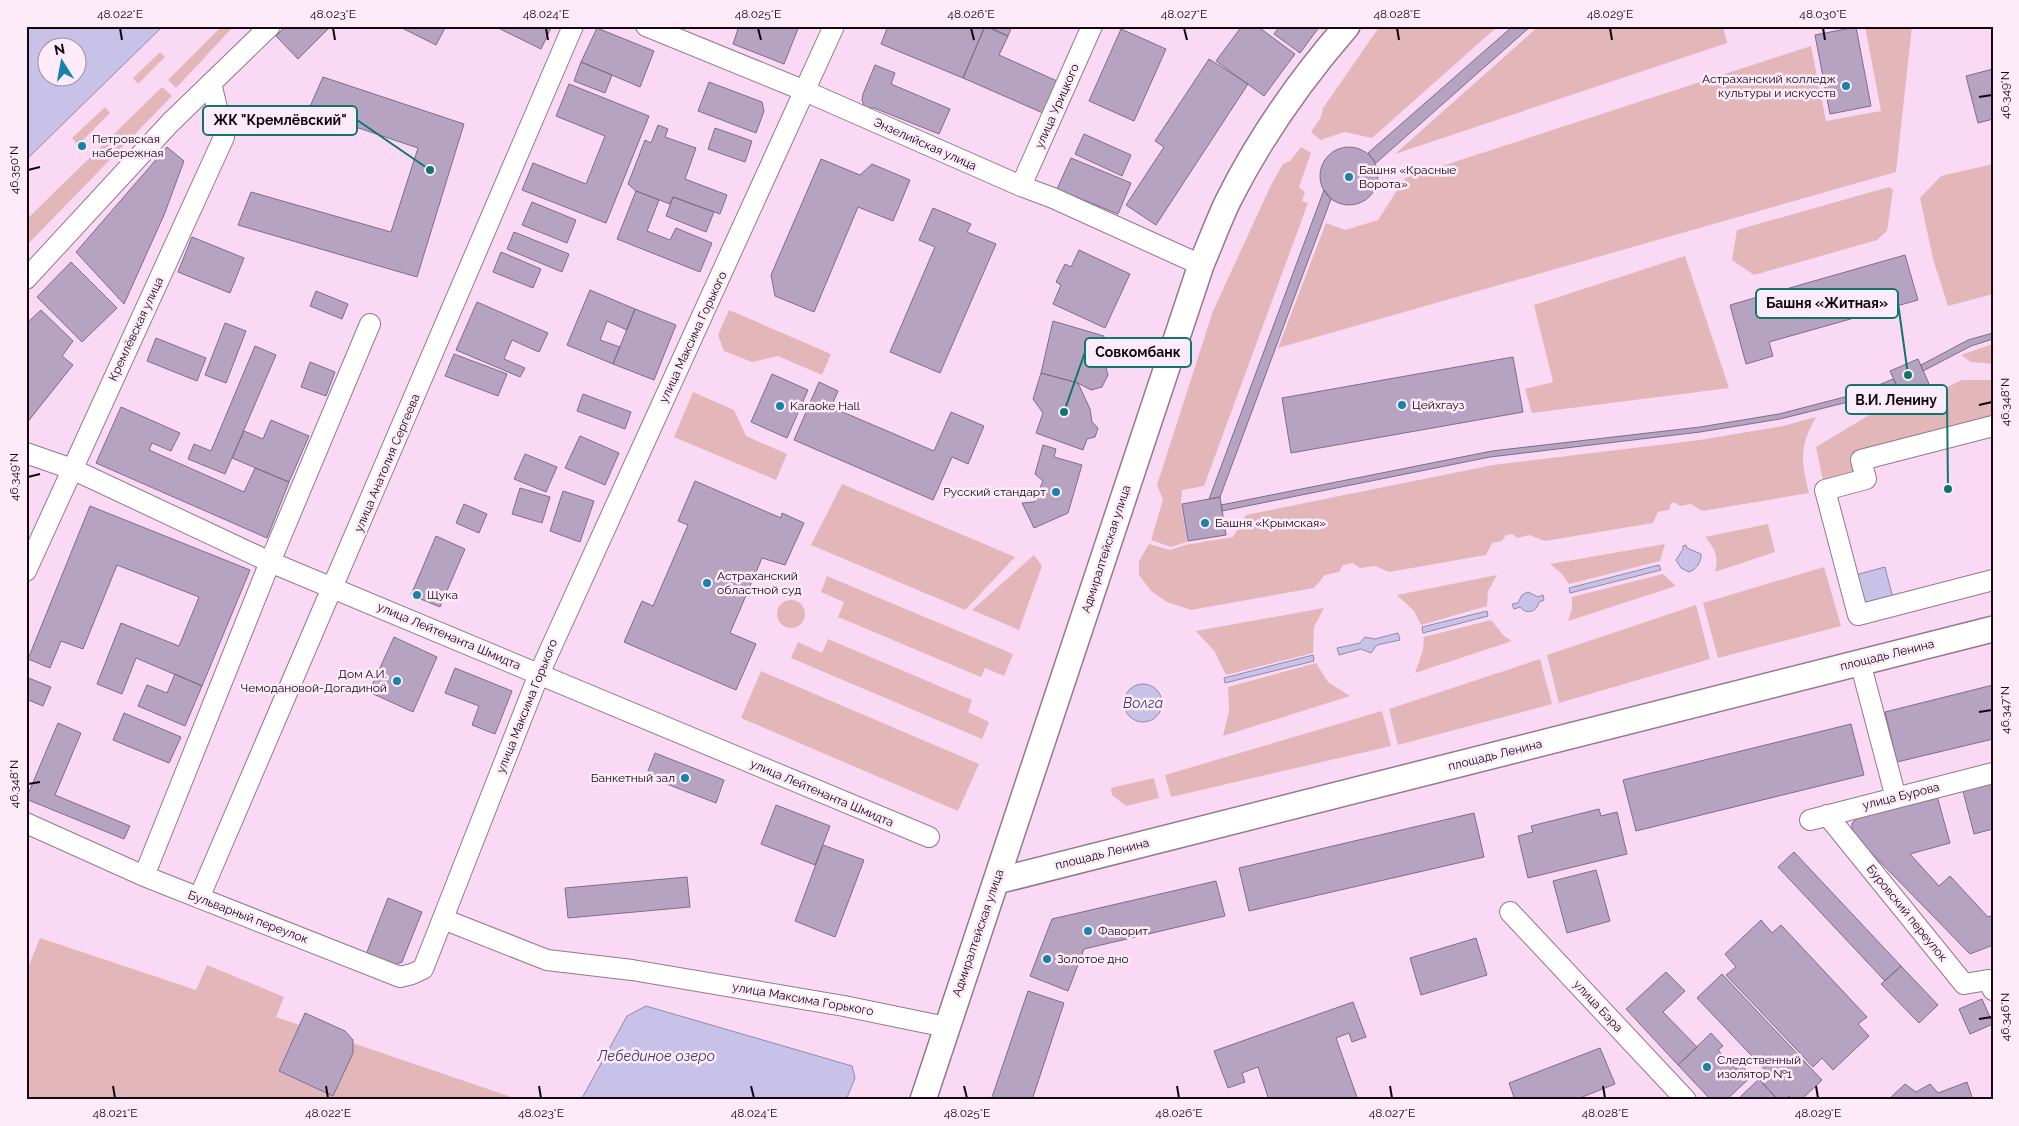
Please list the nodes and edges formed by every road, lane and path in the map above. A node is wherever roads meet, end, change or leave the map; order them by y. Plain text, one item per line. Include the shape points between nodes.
1 (270, 26) edge
2 (573, 26) edge
3 (646, 26) edge
4 (834, 26) edge
5 (1092, 26) edge
6 (1346, 26) edge
7 (211, 83) junction
8 (805, 92) junction
9 (1021, 186) junction
10 (1201, 265) junction
11 (26, 279) edge
12 (370, 324) dead end
13 (1993, 426) edge
14 (26, 453) edge
15 (72, 469) junction
16 (270, 562) junction
17 (26, 571) edge
18 (1993, 580) edge
19 (334, 588) junction
20 (1993, 629) edge
21 (1860, 662) junction
22 (538, 674) junction
23 (1993, 773) edge
24 (1896, 798) junction
25 (1818, 818) joint
26 (26, 822) edge
27 (929, 837) dead end
28 (144, 876) junction
29 (997, 881) junction
30 (199, 898) junction
31 (1510, 912) dead end
32 (443, 919) junction
33 (1993, 990) edge
34 (946, 1027) junction
35 (923, 1100) edge
36 (1686, 1100) edge

1 - 7 street
2 - 19 street, улица Анатолия Сергеева
3 - 8 street, Энзелийская улица
4 - 8 street, улица Максима Горького
5 - 9 street, улица Урицкого
6 - 10 main road, Адмиралтейская улица via 1269,130 1228,201
7 - 11 street
7 - 15 street, Кремлёвская улица via 224,137
8 - 9 street, Энзелийская улица
8 - 22 street, улица Максима Горького
9 - 10 street, Энзелийская улица
10 - 29 main road, Адмиралтейская улица
12 - 16 street
13 - 18 street via 1861,460 1866,479 1825,490 1858,615
14 - 15 street, улица Лейтенанта Шмидта
15 - 16 street, улица Лейтенанта Шмидта
15 - 17 street, Кремлёвская улица
16 - 19 street, улица Лейтенанта Шмидта
16 - 28 street
19 - 22 street, улица Лейтенанта Шмидта
19 - 30 street, улица Анатолия Сергеева
20 - 21 main road, площадь Ленина
21 - 24 street
21 - 29 main road, площадь Ленина
22 - 27 street, улица Лейтенанта Шмидта
22 - 32 street, улица Максима Горького
23 - 24 street, улица Бурова
24 - 25 street, улица Бурова
25 - 33 street, Буровский переулок via 1964,984 1988,980
26 - 28 street, Бульварный переулок
28 - 30 street, Бульварный переулок
29 - 34 main road, Адмиралтейская улица
30 - 32 street, Бульварный переулок via 400,977 423,969
31 - 36 street, улица Бэра
32 - 34 street, улица Максима Горького via 547,960 844,1006
34 - 35 main road, Адмиралтейская улица

